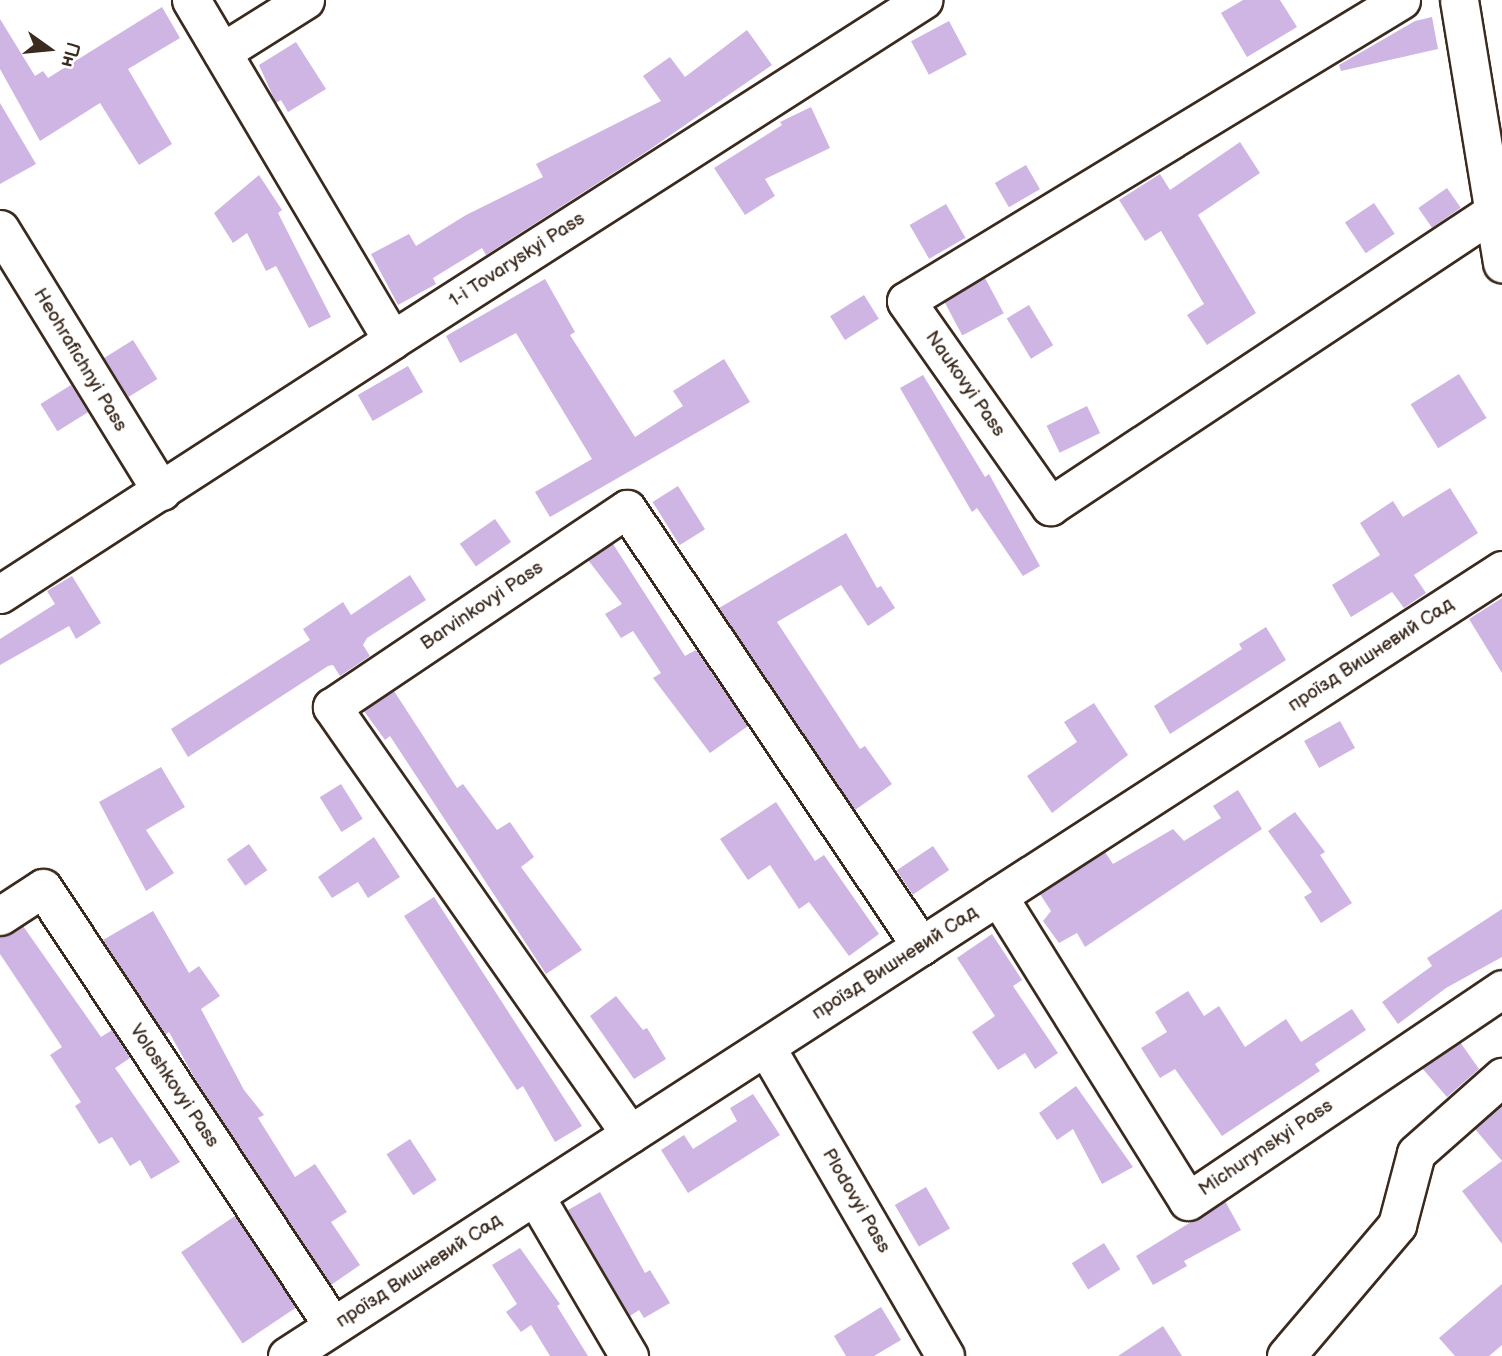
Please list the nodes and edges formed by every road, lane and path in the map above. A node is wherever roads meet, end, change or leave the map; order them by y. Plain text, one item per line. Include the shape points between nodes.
1 (191, 0) edge
2 (305, 0) edge
3 (923, 0) edge
4 (1401, 0) edge
5 (1459, 0) edge
6 (222, 52) junction
7 (1490, 113) edge
8 (1493, 212) junction
9 (0, 229) edge
10 (1502, 260) edge
11 (392, 340) junction
12 (160, 491) junction
13 (1502, 570) edge
14 (0, 594) edge
15 (998, 896) junction
16 (0, 916) edge
17 (921, 946) junction
18 (1502, 989) edge
19 (765, 1047) junction
20 (1502, 1076) edge
21 (630, 1134) junction
22 (535, 1196) junction
23 (333, 1326) junction
24 (288, 1356) edge
25 (629, 1356) edge
26 (946, 1356) edge
27 (1286, 1356) edge

1 - 6 street
2 - 6 street
3 - 11 street, 1-i Tovaryskyi Pass
4 - 8 street, Naukovyi Pass via 906,301 1050,506
5 - 7 street
6 - 11 street
7 - 8 street
8 - 10 street
9 - 12 street, Heohrafichnyi Pass
11 - 12 street
12 - 14 street
13 - 15 street, проїзд Вишневий Сад
15 - 17 street, проїзд Вишневий Сад
15 - 18 street, Michurynskyi Pass via 1188,1200
16 - 23 street, Voloshkovyi Pass via 43,888
17 - 19 street, проїзд Вишневий Сад
17 - 21 street, Barvinkovyi Pass via 626,509 332,707
19 - 21 street, проїзд Вишневий Сад
19 - 26 street, Plodovyi Pass
20 - 27 street via 1416,1153 1397,1225
21 - 22 street, проїзд Вишневий Сад
22 - 23 street, проїзд Вишневий Сад
22 - 25 street
23 - 24 street, проїзд Вишневий Сад

